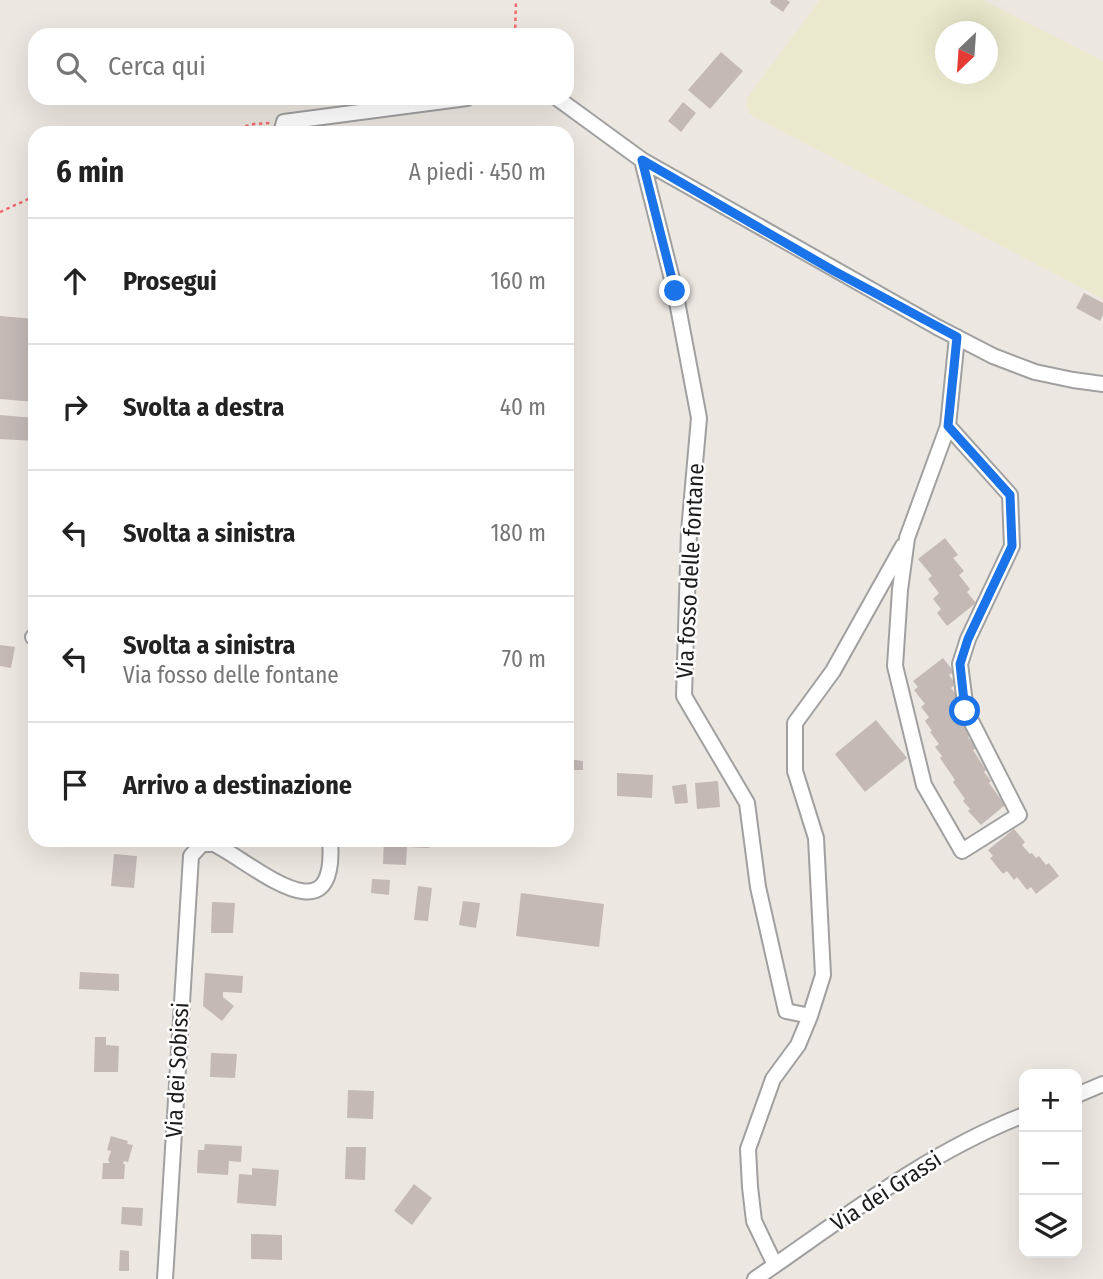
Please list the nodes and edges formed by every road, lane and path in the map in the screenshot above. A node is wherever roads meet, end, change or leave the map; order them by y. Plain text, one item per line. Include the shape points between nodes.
1 (516, 0) edge
2 (515, 28) edge
3 (423, 105) edge
4 (567, 105) edge
5 (246, 126) edge
6 (273, 126) edge
7 (289, 126) edge
8 (642, 160) junction
9 (28, 199) edge
10 (0, 212) edge
11 (957, 337) junction
12 (1103, 384) edge
13 (948, 426) junction
14 (908, 538) junction
15 (198, 847) edge
16 (219, 847) edge
17 (330, 847) edge
18 (810, 1016) junction
19 (1103, 1084) edge
20 (1082, 1092) edge
21 (1019, 1117) edge
22 (775, 1265) junction
23 (165, 1279) edge
24 (755, 1279) edge

1 - 2 path
3 - 7 street
4 - 8 street
5 - 6 path
8 - 11 street
8 - 18 street, Via fosso delle fontane via 675,291 699,418 689,531 684,696 747,803 758,887 786,1011
9 - 10 path
11 - 12 street via 1035,372
11 - 13 street
13 - 14 street
13 - 14 street via 1010,495 1012,546 960,664 965,711 1019,815 962,851 924,785 895,666
14 - 18 street via 833,671 795,723 795,771 816,838 823,975
15 - 23 street, Via dei Sobissi via 190,861
16 - 17 street, Via dei Sobissi via 283,885 304,892 326,879
18 - 22 street via 798,1045 773,1079 748,1149 754,1221
19 - 20 street
21 - 22 street, Via dei Grassi via 950,1149
22 - 24 street, Via dei Grassi

